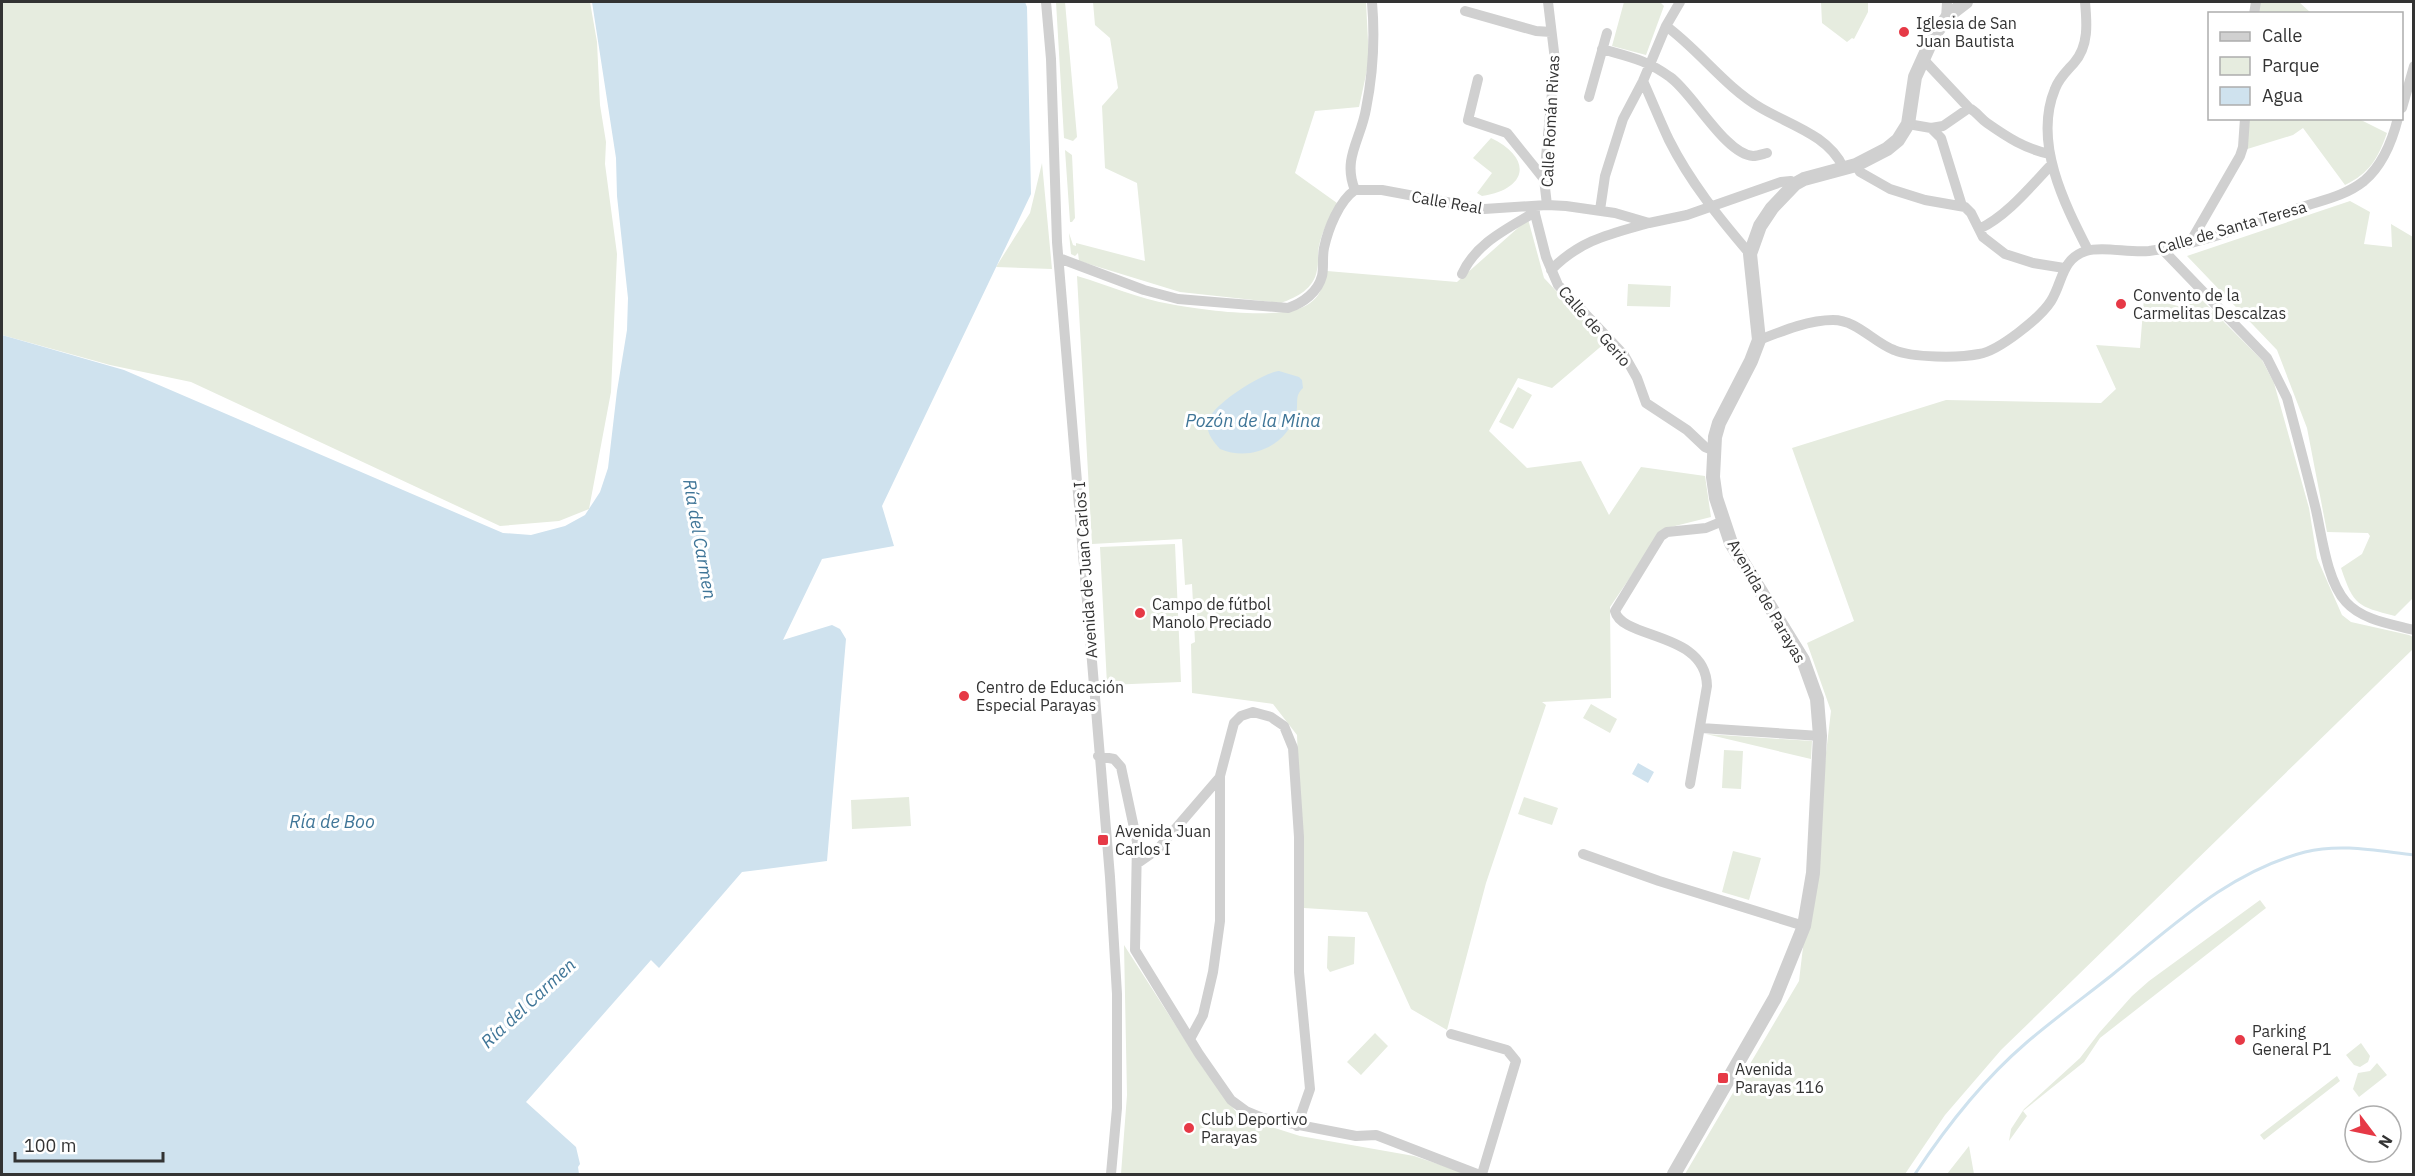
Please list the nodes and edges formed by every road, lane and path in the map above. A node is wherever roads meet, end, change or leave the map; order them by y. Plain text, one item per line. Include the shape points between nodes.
1 (1046, 2) edge
2 (1372, 2) edge
3 (1548, 2) edge
4 (1680, 2) edge
5 (1947, 2) edge
6 (1961, 2) edge
7 (2085, 2) edge
8 (1465, 11) dead end
9 (1946, 19) junction
10 (1666, 26) junction
11 (1551, 32) junction
12 (1607, 33) dead end
13 (1602, 49) junction
14 (1922, 58) junction
15 (1650, 63) junction
16 (2414, 66) edge
17 (1478, 79) dead end
18 (1643, 81) junction
19 (1589, 97) dead end
20 (2403, 104) edge
21 (1969, 108) junction
22 (2245, 120) edge
23 (2398, 120) edge
24 (1908, 124) junction
25 (1931, 128) junction
26 (1767, 153) dead end
27 (2051, 159) junction
28 (1849, 166) junction
29 (1544, 179) junction
30 (1795, 184) junction
31 (1354, 190) junction
32 (1547, 205) junction
33 (1962, 206) junction
34 (1710, 207) junction
35 (1534, 209) junction
36 (1600, 210) junction
37 (1649, 223) junction
38 (1979, 229) junction
39 (2191, 241) junction
40 (2162, 249) junction
41 (2088, 250) junction
42 (1750, 254) junction
43 (1059, 258) junction
44 (2064, 268) junction
45 (1551, 270) junction
46 (1462, 274) dead end
47 (1759, 340) junction
48 (1715, 451) junction
49 (1723, 521) junction
50 (2414, 630) edge
51 (1701, 728) junction
52 (1820, 736) junction
53 (1098, 756) junction
54 (1220, 776) junction
55 (1690, 784) dead end
56 (1583, 854) dead end
57 (1138, 863) junction
58 (1804, 926) junction
59 (1451, 1034) dead end
60 (1190, 1039) junction
61 (1297, 1126) junction
62 (1112, 1174) edge
63 (1479, 1174) edge
64 (1674, 1174) edge

1 - 43 street, Avenida de Juan Carlos I
2 - 31 street via 1371,80 1366,112 1349,165
3 - 11 street, Calle Román Rivas
4 - 10 street
5 - 9 street
6 - 9 street
7 - 27 street via 2087,27 2081,54 2062,77 2051,99
8 - 11 street
9 - 14 street
10 - 15 street
10 - 28 street via 1747,99 1833,150
11 - 29 street, Calle Román Rivas via 1555,60
12 - 13 street
13 - 15 street
13 - 19 street
14 - 21 street
14 - 24 street
15 - 18 street
15 - 26 street via 1678,83 1698,110 1742,152 1753,156
16 - 20 street
17 - 29 street via 1468,120 1507,133
18 - 34 street via 1670,141
18 - 36 street via 1623,119 1611,154
21 - 25 street via 1943,126
21 - 27 street via 2008,138
22 - 39 street via 2240,156
23 - 39 street, Calle de Santa Teresa via 2376,170 2349,191
24 - 25 street
24 - 28 street, Avenida de Parayas via 1887,149
25 - 33 street via 1945,144
27 - 38 street via 2007,208
27 - 41 street
28 - 30 street, Avenida de Parayas
28 - 33 street via 1890,189
29 - 32 street, Calle Román Rivas
30 - 34 street, Calle Real via 1781,182
30 - 42 street, Avenida de Parayas via 1760,226
31 - 35 street, Calle Real via 1382,190 1484,209
31 - 43 street via 1342,203 1330,231 1319,284 1300,304 1288,308 1178,299
32 - 35 street, Calle Real
32 - 36 street, Calle Real
33 - 38 street via 1971,213
34 - 37 street, Calle Real
34 - 42 street
35 - 45 street, Calle de Gerio
35 - 46 street via 1481,248
36 - 37 street, Calle Real
37 - 45 street, Calle de Gerio via 1575,249
38 - 44 street via 1988,242 2005,254
39 - 40 street, Calle de Santa Teresa
40 - 41 street, Calle de Santa Teresa
40 - 50 street via 2250,339 2277,376 2288,398 2322,540 2345,601 2355,611
41 - 44 street via 2075,255
42 - 47 street, Avenida de Parayas
43 - 53 street, Avenida de Juan Carlos I
44 - 47 street via 2045,308 1988,353 1904,353 1859,328 1834,320
45 - 48 street, Calle de Gerio via 1558,285 1624,355 1646,403
47 - 48 street, Avenida de Parayas via 1719,423
48 - 49 street, Avenida de Parayas via 1713,477
49 - 51 street via 1661,536 1615,611 1622,621 1673,642 1699,661 1707,679
49 - 52 street, Avenida de Parayas via 1739,557 1803,660 1817,699
51 - 52 street
51 - 55 street
52 - 58 street, Avenida de Parayas via 1813,873
53 - 57 street via 1114,759 1121,767
53 - 62 street, Avenida de Juan Carlos I via 1117,994 1118,1079
54 - 57 street via 1158,849
54 - 60 street via 1220,921 1207,998
54 - 61 street via 1236,719 1259,713 1281,722 1294,759 1299,837 1299,972 1310,1089
56 - 58 street
57 - 60 street via 1135,950
58 - 64 street, Avenida de Parayas via 1775,998
59 - 63 street via 1507,1050 1516,1061
60 - 61 street via 1231,1100 1255,1116
61 - 63 street via 1356,1136 1376,1135

